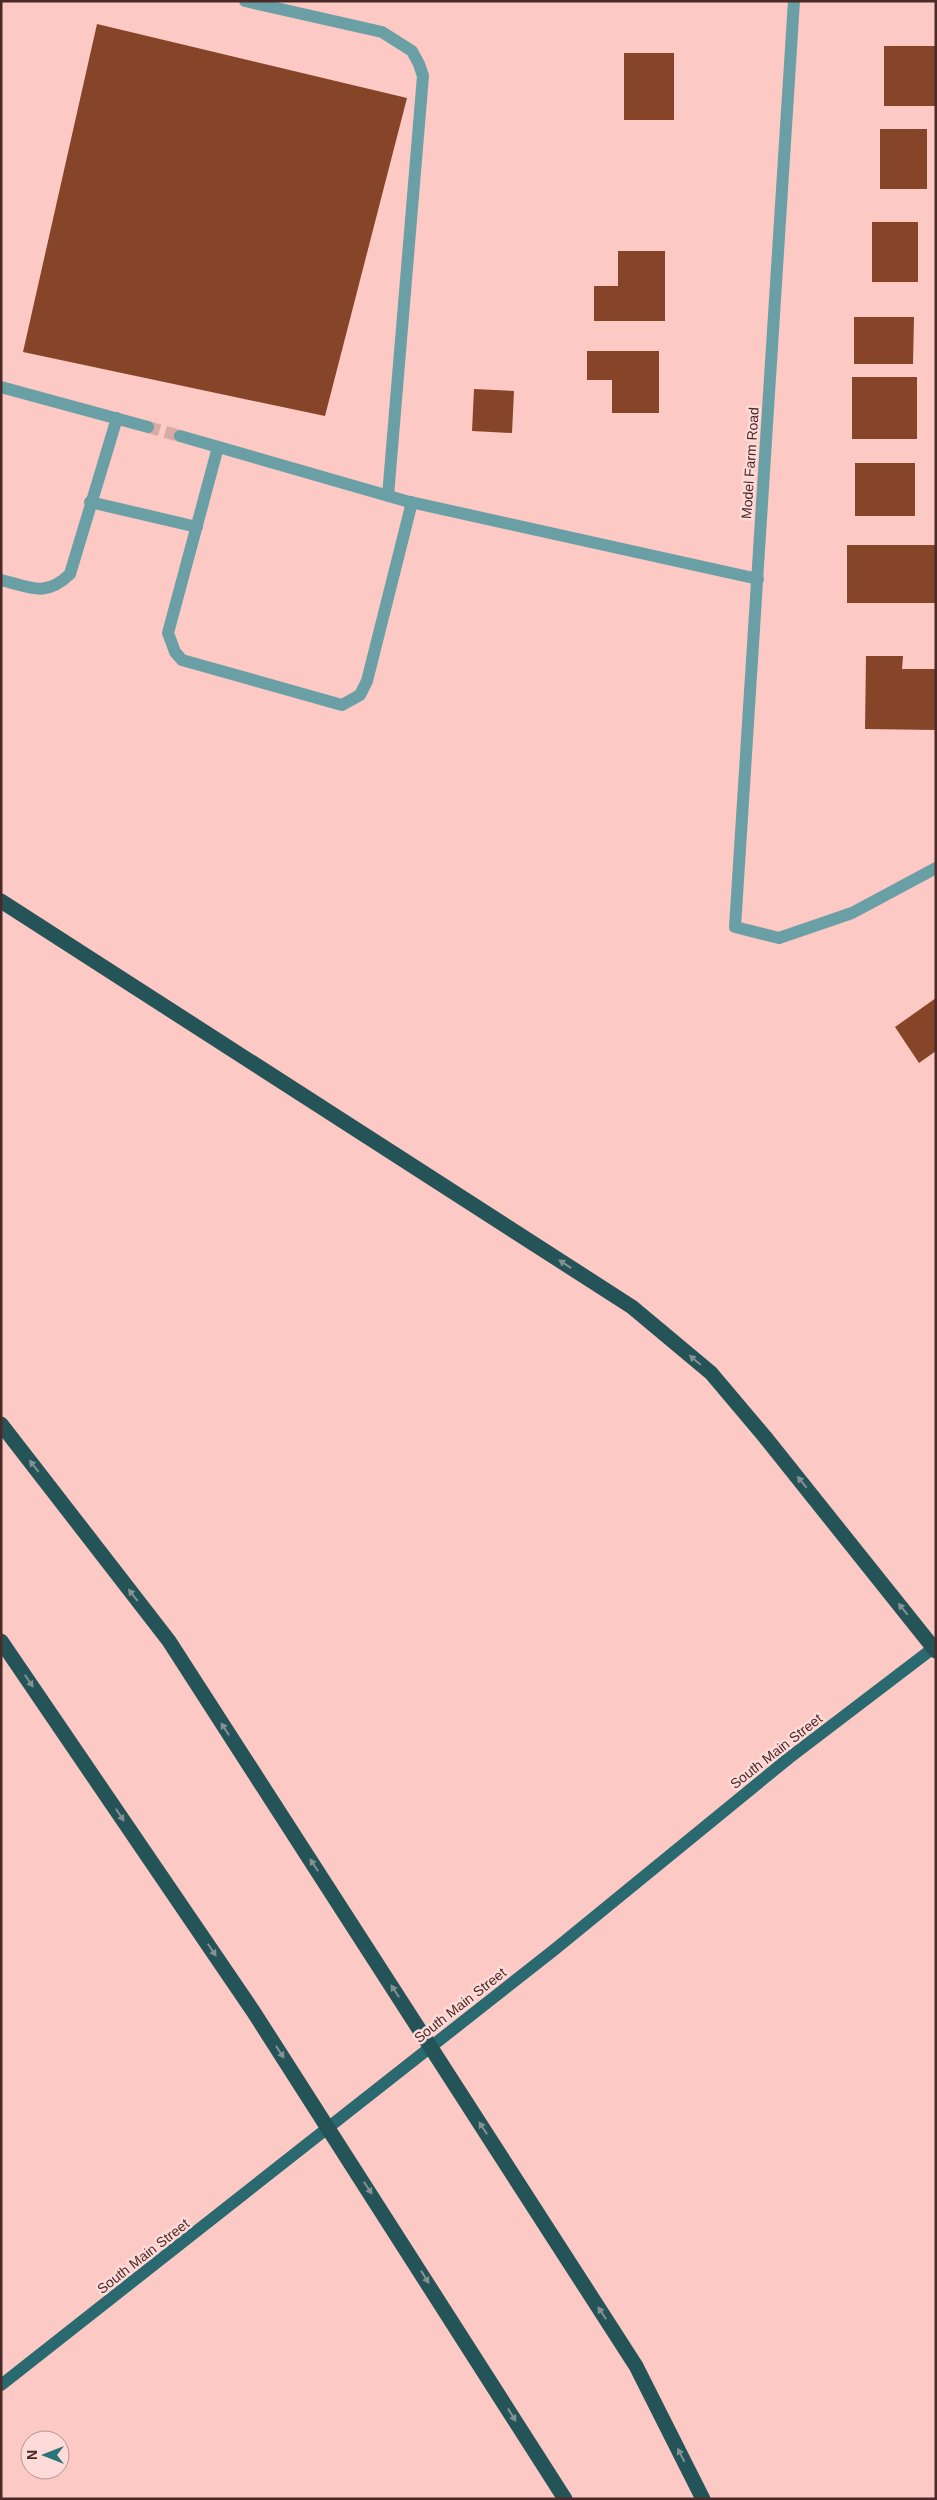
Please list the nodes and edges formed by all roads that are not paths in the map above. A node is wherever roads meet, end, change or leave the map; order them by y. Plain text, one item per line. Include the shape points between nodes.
1 (245, 1) edge
2 (794, 1) edge
3 (1, 387) edge
4 (116, 418) junction
5 (148, 428) tunnel mouth
6 (180, 436) tunnel mouth
7 (218, 447) junction
8 (388, 496) junction
9 (90, 502) junction
10 (412, 502) junction
11 (197, 527) junction
12 (758, 579) junction
13 (1, 580) edge
14 (936, 868) edge
15 (1, 901) edge
16 (1, 1424) edge
17 (1, 1641) edge
18 (935, 1648) edge
19 (1, 2385) edge
20 (565, 2499) edge
21 (703, 2499) edge

1 - 8 street via 382,32 412,51 421,70
2 - 12 street, Model Farm Road
3 - 4 street
4 - 5 street
4 - 9 street
6 - 7 street
7 - 8 street
7 - 11 street
8 - 10 street
9 - 11 street
9 - 13 street via 70,574 59,585 45,590
10 - 11 street via 367,681 360,695 342,705 182,660 174,652 168,634
10 - 12 street
12 - 14 street, Model Farm Road via 735,927 779,938 852,913
18 -> 15 highway via 711,1373 632,1307
21 -> 16 highway via 636,2366 169,1641
17 -> 20 highway via 253,2011
18 - 19 main road, South Main Street via 789,1758 554,1950

